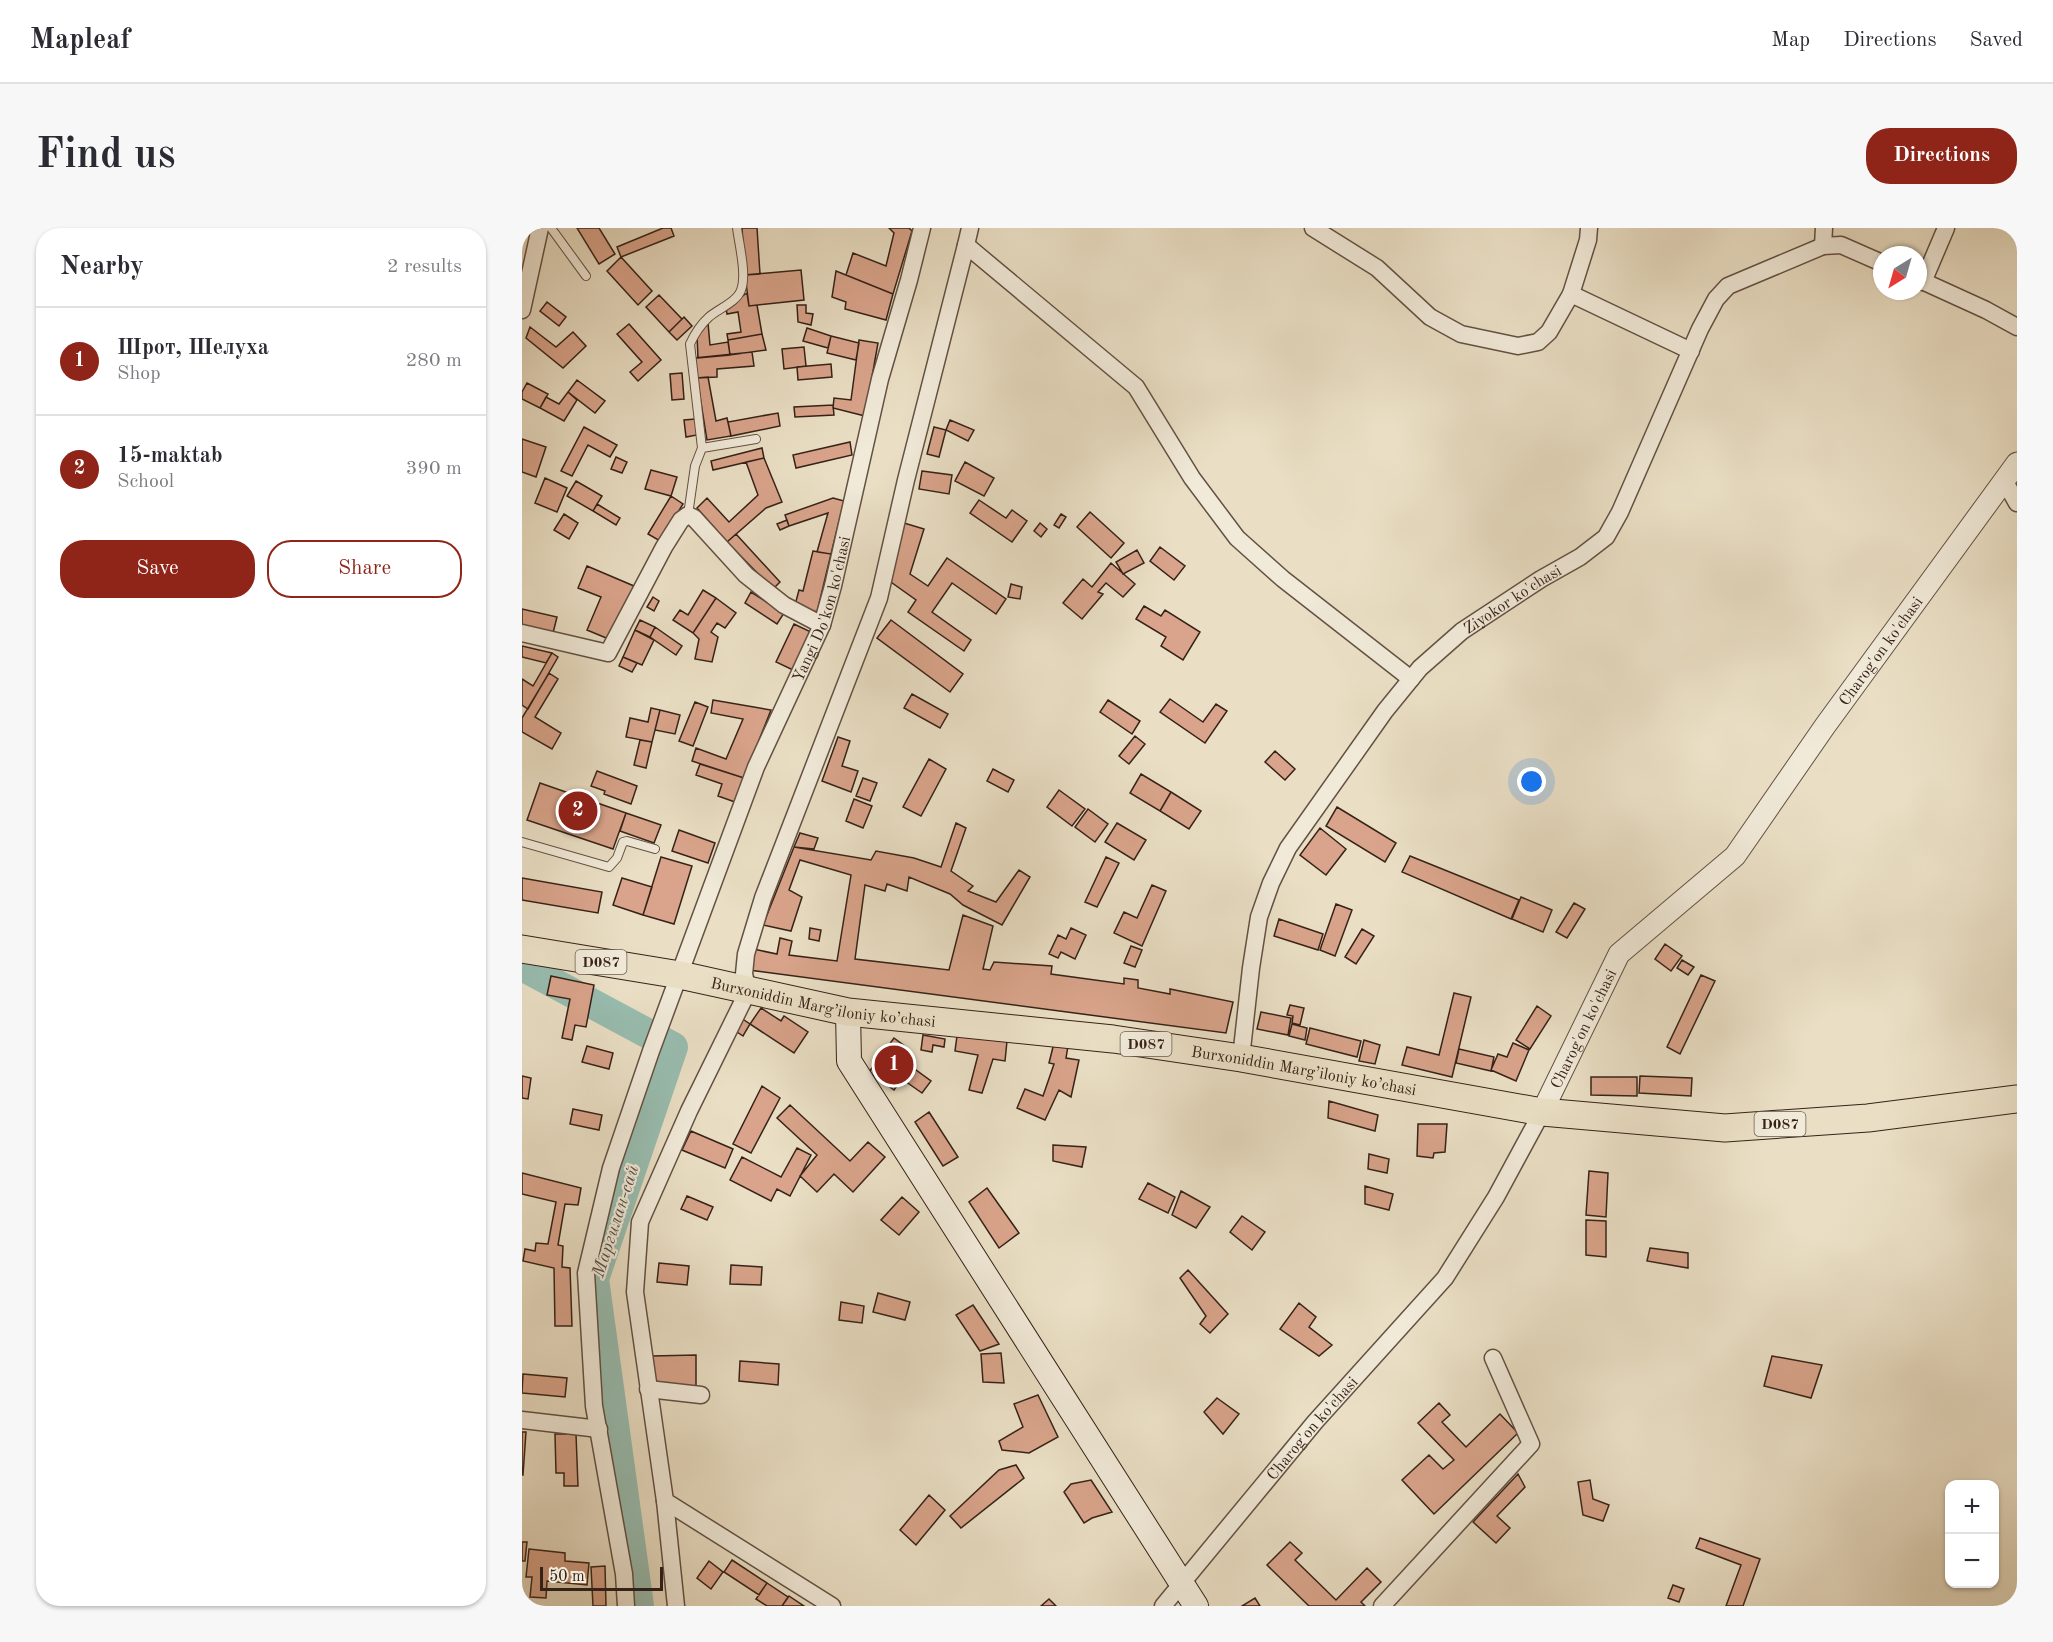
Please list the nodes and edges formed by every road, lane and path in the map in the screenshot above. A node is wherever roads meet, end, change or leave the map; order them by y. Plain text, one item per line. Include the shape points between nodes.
1 (540, 228) edge
2 (551, 228) edge
3 (738, 228) edge
4 (922, 228) edge
5 (970, 228) edge
6 (1313, 228) edge
7 (1589, 228) edge
8 (1824, 228) edge
9 (1946, 228) edge
10 (966, 245) junction
11 (1823, 246) junction
12 (1873, 259) edge
13 (1927, 268) edge
14 (586, 276) dead end
15 (1927, 284) edge
16 (1571, 294) junction
17 (522, 310) edge
18 (2017, 327) edge
19 (1690, 351) junction
20 (756, 439) dead end
21 (702, 448) junction
22 (2017, 463) edge
23 (2004, 480) junction
24 (2017, 503) edge
25 (688, 515) junction
26 (822, 625) junction
27 (522, 633) edge
28 (1411, 679) junction
29 (522, 842) edge
30 (655, 849) dead end
31 (522, 949) edge
32 (680, 975) junction
33 (748, 991) junction
34 (848, 1012) junction
35 (1241, 1058) junction
36 (2017, 1099) edge
37 (1542, 1112) junction
38 (1493, 1358) dead end
39 (648, 1389) junction
40 (701, 1395) dead end
41 (522, 1420) edge
42 (599, 1429) junction
43 (665, 1501) junction
44 (1181, 1583) junction
45 (626, 1606) edge
46 (676, 1606) edge
47 (832, 1606) edge
48 (1163, 1606) edge
49 (1196, 1606) edge
50 (1382, 1606) edge

1 - 17 street
2 - 14 lane
3 - 21 lane via 741,290 710,316 690,344
4 - 26 street, Yangi Do'kon ko'chasi via 880,379
5 - 10 street
6 - 16 street via 1377,268 1430,317 1461,334 1518,346 1538,342 1549,332
7 - 16 street
8 - 11 street
9 - 13 street
10 - 28 street via 1136,387 1192,478 1237,538
10 - 33 street via 879,598 762,898 746,954 744,974
11 - 12 street via 1841,245
11 - 19 street, Ziyokor ko'chasi via 1728,286 1716,299
15 - 18 street
16 - 19 street
19 - 28 street, Ziyokor ko'chasi via 1620,512 1605,537 1462,631
20 - 21 lane
21 - 25 lane via 695,466
22 - 23 street, Charog'on ko'chasi
23 - 24 street
23 - 37 street, Charog'on ko'chasi via 1735,856 1618,954
25 - 26 street via 746,575 784,605
25 - 27 street via 664,547 608,653
26 - 32 street, Yangi Do'kon ko'chasi via 756,767
28 - 35 street, Ziyokor ko'chasi via 1288,848 1271,883 1258,917
29 - 30 lane via 609,867 623,842
31 - 32 main road, Burxoniddin Marg’iloniy ko’chasi / D087
32 - 33 main road, Burxoniddin Marg’iloniy ko’chasi / D087
32 - 42 street, Yangi Do'kon ko'chasi via 611,1168 586,1272 594,1406
33 - 34 main road, Burxoniddin Marg’iloniy ko’chasi / D087
33 - 39 street via 640,1222 635,1292
34 - 35 main road, Burxoniddin Marg’iloniy ko’chasi / D087 via 1113,1039
34 - 44 main road via 849,1061
35 - 37 main road, Burxoniddin Marg’iloniy ko’chasi / D087
36 - 37 main road, Burxoniddin Marg’iloniy ko’chasi / D087 via 1868,1118 1725,1128
37 - 44 street, Charog'on ko'chasi via 1496,1197 1445,1278 1315,1422
38 - 50 street via 1531,1444
39 - 40 street
39 - 43 street
41 - 42 street
42 - 45 street, Yangi Do'kon ko'chasi
43 - 46 street
43 - 47 street
44 - 48 street, Charog'on ko'chasi
44 - 49 main road

